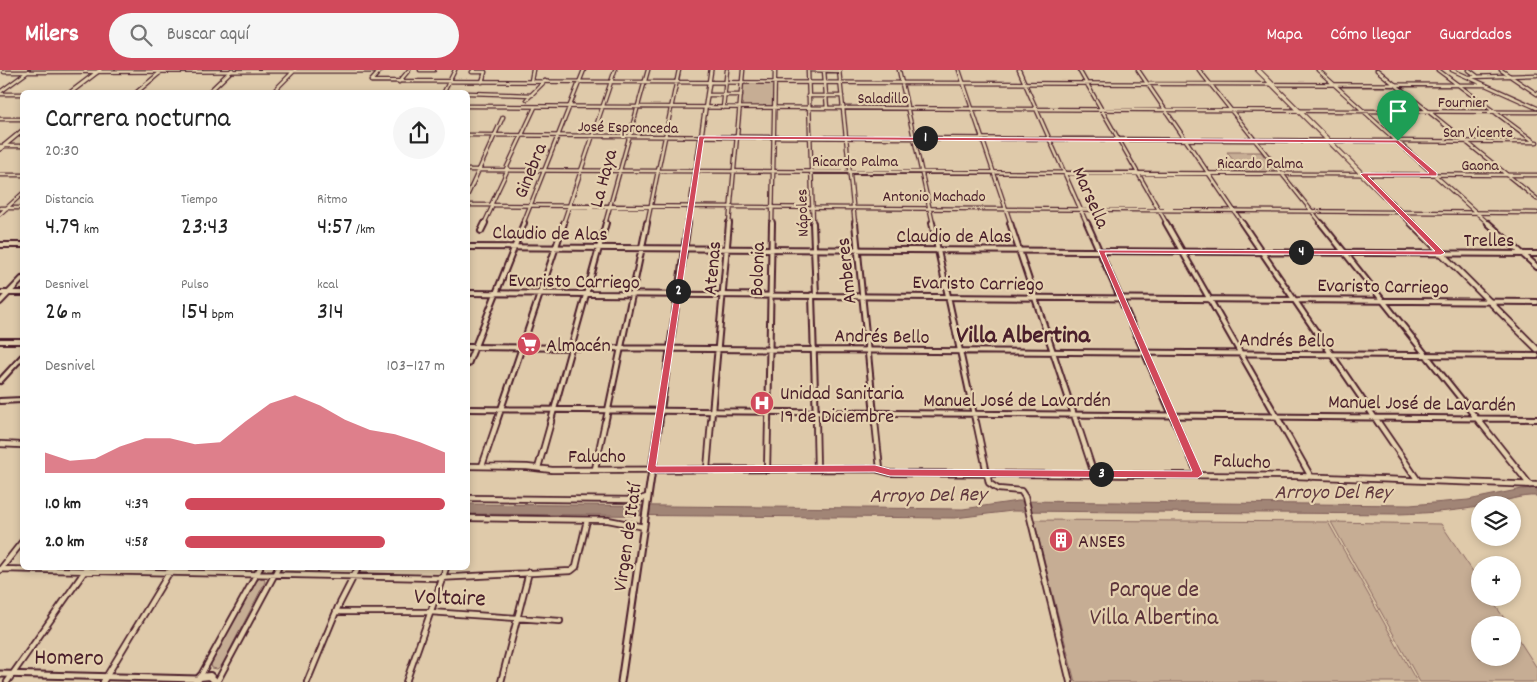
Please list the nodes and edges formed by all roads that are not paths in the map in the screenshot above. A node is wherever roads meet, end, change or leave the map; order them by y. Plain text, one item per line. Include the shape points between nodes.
1 (163, 70) edge
2 (231, 70) edge
3 (295, 70) edge
4 (342, 70) edge
5 (380, 70) edge
6 (409, 70) edge
7 (420, 70) edge
8 (434, 70) edge
9 (455, 70) edge
10 (474, 70) edge
11 (533, 70) edge
12 (584, 70) edge
13 (615, 70) edge
14 (648, 70) edge
15 (679, 70) edge
16 (711, 70) edge
17 (727, 70) edge
18 (743, 70) edge
19 (775, 70) edge
20 (809, 70) edge
21 (824, 70) edge
22 (840, 70) edge
23 (899, 70) edge
24 (959, 70) edge
25 (1018, 70) edge
26 (1078, 70) edge
27 (1138, 70) edge
28 (1199, 70) edge
29 (1258, 70) edge
30 (1318, 70) edge
31 (1378, 70) edge
32 (1438, 70) edge
33 (1452, 70) edge
34 (1469, 70) edge
35 (1501, 70) edge
36 (1532, 70) edge
37 (30, 71) edge
38 (99, 71) edge
39 (4, 72) dead end
40 (1537, 74) edge
41 (1478, 76) junction
42 (1509, 76) junction
43 (1468, 77) junction
44 (530, 81) junction
45 (545, 81) junction
46 (580, 81) junction
47 (612, 81) junction
48 (645, 81) junction
49 (677, 81) junction
50 (710, 81) junction
51 (399, 82) junction
52 (449, 82) junction
53 (482, 82) junction
54 (726, 82) junction
55 (742, 82) junction
56 (775, 82) junction
57 (808, 82) junction
58 (824, 82) junction
59 (841, 82) junction
60 (902, 82) junction
61 (963, 82) junction
62 (1024, 83) junction
63 (1086, 83) junction
64 (1148, 84) junction
65 (1209, 84) junction
66 (1272, 84) junction
67 (1334, 85) junction
68 (1396, 85) junction
69 (1486, 85) junction
70 (1460, 86) junction
71 (74, 90) edge
72 (139, 90) edge
73 (211, 90) edge
74 (275, 90) edge
75 (445, 90) edge
76 (0, 93) edge
77 (470, 93) edge
78 (20, 94) edge
79 (1537, 94) edge
80 (532, 95) junction
81 (708, 95) junction
82 (724, 95) junction
83 (741, 95) junction
84 (808, 96) junction
85 (826, 96) junction
86 (842, 96) junction
87 (527, 99) dead end
88 (1531, 105) joint
89 (470, 106) edge
90 (570, 107) junction
91 (603, 107) junction
92 (1537, 107) edge
93 (535, 108) junction
94 (637, 108) junction
95 (671, 108) junction
96 (706, 108) junction
97 (723, 108) junction
98 (740, 108) junction
99 (774, 108) junction
100 (809, 108) junction
101 (827, 108) junction
102 (844, 108) junction
103 (907, 109) junction
104 (972, 109) junction
105 (1036, 110) junction
106 (1101, 110) junction
107 (1166, 110) junction
108 (1230, 111) junction
109 (1298, 111) junction
110 (1365, 112) junction
111 (1429, 112) junction
112 (1496, 112) junction
113 (1537, 112) edge
114 (503, 117) dead end
115 (20, 118) edge
116 (0, 119) edge
117 (20, 133) edge
118 (470, 135) edge
119 (495, 136) junction
120 (521, 136) junction
121 (558, 136) junction
122 (593, 136) junction
123 (630, 137) junction
124 (665, 137) junction
125 (701, 138) junction
126 (738, 138) junction
127 (775, 138) junction
128 (811, 138) junction
129 (846, 138) junction
130 (914, 138) junction
131 (982, 139) junction
132 (1050, 140) junction
133 (1118, 140) junction
134 (1187, 140) junction
135 (1255, 141) junction
136 (1329, 141) junction
137 (1398, 141) junction
138 (1466, 142) junction
139 (1536, 143) edge
140 (20, 146) edge
141 (1, 147) edge
142 (507, 169) junction
143 (545, 169) junction
144 (470, 170) edge
145 (479, 170) junction
146 (582, 170) junction
147 (620, 170) junction
148 (658, 170) junction
149 (696, 170) junction
150 (735, 171) junction
151 (773, 171) junction
152 (812, 171) junction
153 (849, 171) junction
154 (922, 171) junction
155 (993, 172) junction
156 (1065, 172) junction
157 (1137, 173) junction
158 (1210, 173) junction
159 (1281, 174) junction
160 (1363, 174) junction
161 (1435, 175) junction
162 (1507, 175) junction
163 (0, 176) edge
164 (20, 176) edge
165 (1537, 176) edge
166 (470, 190) edge
167 (20, 196) edge
168 (1537, 200) edge
169 (470, 205) edge
170 (492, 205) junction
171 (530, 206) junction
172 (570, 206) junction
173 (610, 206) junction
174 (650, 207) junction
175 (691, 207) junction
176 (731, 207) junction
177 (774, 207) junction
178 (814, 207) junction
179 (854, 207) junction
180 (0, 208) edge
181 (7, 208) junction
182 (20, 208) edge
183 (930, 208) junction
184 (1005, 208) junction
185 (1081, 209) junction
186 (1158, 210) junction
187 (1235, 210) junction
188 (1311, 211) junction
189 (1400, 212) junction
190 (1478, 213) junction
191 (1537, 213) edge
192 (0, 214) edge
193 (481, 231) dead end
194 (0, 245) edge
195 (20, 245) edge
196 (470, 247) edge
197 (514, 247) junction
198 (555, 247) junction
199 (599, 248) junction
200 (642, 248) junction
201 (685, 248) junction
202 (728, 249) junction
203 (772, 249) junction
204 (814, 249) junction
205 (858, 249) junction
206 (939, 250) junction
207 (1019, 250) junction
208 (1100, 251) junction
209 (1182, 251) junction
210 (1263, 252) junction
211 (1345, 253) junction
212 (1441, 253) junction
213 (1522, 254) junction
214 (1537, 254) edge
215 (1537, 267) edge
216 (20, 281) edge
217 (0, 293) edge
218 (8, 293) junction
219 (20, 293) edge
220 (470, 293) edge
221 (495, 293) junction
222 (539, 295) junction
223 (585, 295) junction
224 (724, 295) junction
225 (770, 295) junction
226 (814, 295) junction
227 (863, 295) junction
228 (631, 296) junction
229 (677, 296) junction
230 (949, 297) junction
231 (1036, 298) junction
232 (1122, 298) junction
233 (1209, 299) junction
234 (1295, 300) junction
235 (1383, 300) junction
236 (0, 302) edge
237 (1489, 302) junction
238 (1537, 302) edge
239 (0, 340) edge
240 (20, 340) edge
241 (470, 348) edge
242 (474, 348) junction
243 (522, 348) junction
244 (571, 349) junction
245 (620, 349) junction
246 (1537, 349) edge
247 (669, 350) junction
248 (719, 350) junction
249 (769, 350) junction
250 (813, 350) junction
251 (868, 350) junction
252 (962, 351) junction
253 (1053, 352) junction
254 (1145, 352) junction
255 (1240, 354) junction
256 (1334, 354) junction
257 (1427, 356) junction
258 (1537, 356) edge
259 (20, 359) edge
260 (470, 359) edge
261 (0, 381) edge
262 (20, 400) edge
263 (0, 401) edge
264 (470, 410) edge
265 (501, 410) junction
266 (554, 411) junction
267 (606, 412) junction
268 (661, 412) junction
269 (713, 412) junction
270 (768, 412) junction
271 (815, 413) junction
272 (874, 413) junction
273 (975, 413) junction
274 (1073, 414) junction
275 (1173, 415) junction
276 (1276, 416) junction
277 (1376, 417) junction
278 (1477, 418) junction
279 (1537, 419) edge
280 (0, 444) edge
281 (20, 445) edge
282 (470, 466) edge
283 (482, 466) junction
284 (538, 468) junction
285 (595, 469) junction
286 (707, 469) junction
287 (817, 469) junction
288 (880, 469) junction
289 (651, 470) junction
290 (767, 470) junction
291 (988, 474) junction
292 (1094, 474) junction
293 (1198, 474) junction
294 (1310, 477) junction
295 (1417, 479) junction
296 (1530, 485) junction
297 (1537, 485) edge
298 (470, 498) edge
299 (647, 500) junction
300 (470, 518) edge
301 (587, 520) junction
302 (645, 525) junction
303 (20, 545) edge
304 (0, 570) edge
305 (86, 570) edge
306 (171, 570) edge
307 (259, 570) edge
308 (277, 570) edge
309 (357, 570) edge
310 (445, 570) edge
311 (528, 572) junction
312 (168, 574) junction
313 (256, 575) junction
314 (273, 576) junction
315 (353, 578) junction
316 (443, 578) junction
317 (337, 612) junction
318 (430, 612) junction
319 (517, 618) junction
320 (560, 621) dead end
321 (0, 674) edge
322 (13, 674) junction
323 (107, 676) junction
324 (198, 679) edge
325 (7, 682) edge
326 (103, 682) edge
327 (216, 682) edge
328 (307, 682) edge
329 (406, 682) edge
330 (501, 682) edge
331 (621, 682) edge
332 (1070, 682) edge

1 - 2 street
1 - 38 street
1 - 72 street
2 - 3 street
2 - 73 street
3 - 4 street
3 - 74 street
4 - 5 street
5 - 51 street via 371,81
6 - 51 street
7 - 8 street
9 - 52 street
10 - 53 street via 472,72 485,72
11 - 44 street
12 - 46 street, Ginebra
13 - 47 street
14 - 48 street, La Haya
15 - 49 street
16 - 50 street, Virgen de Itatí
17 - 54 street
18 - 55 street, Atenas
19 - 56 street, Bolonia
20 - 21 street
20 - 57 street, Nápoles
21 - 22 street
21 - 58 street
22 - 59 street, Amberes
23 - 60 street
24 - 61 street
25 - 62 street, Marsella
26 - 63 street
27 - 64 street
28 - 65 street
29 - 66 main road
30 - 67 street
31 - 68 street
32 - 70 street
33 - 43 street
34 - 41 street
35 - 42 street
36 - 40 street
37 - 38 street
37 - 39 street
37 - 76 street
38 - 71 street
40 - 42 street
41 - 42 street
41 - 43 street
42 - 79 street
43 - 69 street
44 - 45 street
44 - 53 street
45 - 46 street
45 - 80 street
46 - 47 street
46 - 90 street, Ginebra
47 - 48 street
47 - 91 street
48 - 49 street
48 - 94 street, La Haya
49 - 50 street
49 - 95 street
50 - 54 street
50 - 81 street, Virgen de Itatí
51 - 52 street
52 - 53 street
52 - 75 street
54 - 55 street
54 - 82 street
55 - 56 street
55 - 83 street, Atenas
56 - 57 street
56 - 99 street, Bolonia
57 - 58 street
57 - 84 street, Nápoles
58 - 59 street
58 - 85 street
59 - 60 street
59 - 86 street, Amberes
60 - 61 street
60 - 103 street
61 - 62 street
61 - 104 street
62 - 63 street
62 - 105 street, Marsella
63 - 64 street
63 - 106 street
64 - 65 street
64 - 107 street
65 - 66 street
65 - 108 street
66 - 67 street
66 - 109 main road
67 - 68 street
67 - 110 street
68 - 70 street
68 - 111 street
69 - 70 street
69 - 88 street
70 - 112 street
76 - 78 street
77 - 80 street
80 - 87 street
81 - 82 street
81 - 96 street, Virgen de Itatí
82 - 83 street
82 - 97 street
83 - 98 street, Atenas
84 - 85 street
84 - 100 street, Nápoles
85 - 86 street
85 - 101 street
86 - 102 street, Amberes
88 - 92 street
89 - 93 street, Saladillo
90 - 91 street, Saladillo
90 - 93 street, Saladillo
90 - 121 street, Ginebra
91 - 94 street, Saladillo
91 - 122 street
93 - 120 street
94 - 95 street, Saladillo
94 - 123 street, La Haya
95 - 96 street, Saladillo
95 - 124 street
96 - 97 street, Saladillo
96 - 125 street, Virgen de Itatí
97 - 98 street, Saladillo
98 - 99 street, Saladillo
98 - 126 street, Atenas
99 - 100 street, Saladillo
99 - 127 street, Bolonia
100 - 101 street, Saladillo
100 - 128 street, Nápoles
101 - 102 street, Saladillo
102 - 103 street, Saladillo
102 - 129 street, Amberes
103 - 104 street, Saladillo
103 - 130 street
104 - 105 street, Saladillo
104 - 131 street
105 - 106 street, Saladillo
105 - 132 street, Marsella
106 - 107 street, Saladillo
106 - 133 street
107 - 108 street, Saladillo
107 - 134 street
108 - 109 street, Saladillo
108 - 135 street
109 - 110 street, Fournier
109 - 136 main road
110 - 111 street, Fournier
110 - 137 street
111 - 112 street, Fournier
111 - 138 street
112 - 113 street, Fournier
112 - 139 street
114 - 119 street
115 - 116 street
117 - 141 street
118 - 119 street, José Espronceda
119 - 120 street, José Espronceda
119 - 145 street
120 - 121 street, José Espronceda
120 - 142 street
121 - 122 street, José Espronceda
121 - 143 street, Ginebra
122 - 123 street, José Espronceda
122 - 146 street
123 - 124 street, José Espronceda
123 - 147 street, La Haya
124 - 125 street, José Espronceda
124 - 148 street
125 - 126 street, José Espronceda
125 - 149 street, Virgen de Itatí
126 - 127 street, José Espronceda
126 - 150 street, Atenas
127 - 128 street, José Espronceda
127 - 151 street, Bolonia
128 - 129 street, José Espronceda
128 - 152 street, Nápoles
129 - 130 street, José Espronceda
129 - 153 street, Amberes
130 - 131 street, José Espronceda
130 - 154 street
131 - 132 street, José Espronceda
131 - 155 street
132 - 133 street, José Espronceda
132 - 156 street, Marsella
133 - 134 street, José Espronceda
133 - 157 street
134 - 135 street, José Espronceda
134 - 158 street
135 - 136 street, José Espronceda
135 - 159 street
136 - 137 street, San Vicente
136 - 160 main road
137 - 138 street, San Vicente
137 - 161 street
138 - 139 street, San Vicente
138 - 162 street
140 - 141 street
142 - 143 street, Ricardo Palma
142 - 145 street, Ricardo Palma
142 - 170 street
143 - 146 street, Ricardo Palma
143 - 171 street, Ginebra
144 - 145 street, Ricardo Palma
145 - 166 street
146 - 147 street, Ricardo Palma
146 - 172 street
147 - 148 street, Ricardo Palma
147 - 173 street, La Haya
148 - 149 street, Ricardo Palma
148 - 174 street
149 - 150 street, Ricardo Palma
149 - 175 street, Virgen de Itatí
150 - 151 street, Ricardo Palma
150 - 176 street, Atenas
151 - 152 street, Ricardo Palma
151 - 177 street, Bolonia
152 - 153 street, Ricardo Palma
152 - 178 street, Nápoles
153 - 154 street, Ricardo Palma
153 - 179 street, Amberes
154 - 155 street, Ricardo Palma
154 - 183 street
155 - 156 street, Ricardo Palma
155 - 184 street
156 - 157 street, Ricardo Palma
156 - 185 street, Marsella
157 - 158 street, Ricardo Palma
157 - 186 street
158 - 159 street, Ricardo Palma
158 - 187 street
159 - 160 street, Ricardo Palma
159 - 188 street
160 - 161 street, Gaona
160 - 189 main road
161 - 162 street, Gaona
161 - 190 street
162 - 165 street, Gaona
162 - 168 street
163 - 164 street
167 - 181 street
169 - 170 street, Antonio Machado
170 - 171 street, Antonio Machado
170 - 193 street
171 - 172 street, Antonio Machado
171 - 197 street, Ginebra
172 - 173 street, Antonio Machado
172 - 198 street
173 - 174 street, Antonio Machado
173 - 199 street, La Haya
174 - 175 street, Antonio Machado
174 - 200 street
175 - 176 street, Antonio Machado
175 - 201 street, Virgen de Itatí
176 - 177 street, Antonio Machado
176 - 202 street, Atenas
177 - 178 street, Antonio Machado
177 - 203 street, Bolonia
178 - 179 street, Antonio Machado
178 - 204 street, Nápoles
179 - 183 street, Antonio Machado
179 - 205 street, Amberes
180 - 181 street
181 - 182 street
181 - 192 street
183 - 184 street, Antonio Machado
183 - 206 street
184 - 185 street, Antonio Machado
184 - 207 street
185 - 186 street, Antonio Machado
185 - 208 street, Marsella
186 - 187 street, Antonio Machado
186 - 209 street
187 - 188 street, Antonio Machado
187 - 210 street
188 - 189 street, Antonio Machado
188 - 211 street
189 - 190 street, Antonio Machado
189 - 212 main road
190 - 191 street, Antonio Machado
190 - 213 street
194 - 195 street
196 - 197 street, Claudio de Alas
197 - 198 street, Claudio de Alas
197 - 221 street, Ginebra
198 - 199 street, Claudio de Alas
198 - 222 street
199 - 200 street, Claudio de Alas
199 - 223 street, La Haya
200 - 201 street, Claudio de Alas
200 - 228 street
201 - 202 street, Claudio de Alas
201 - 229 street, Virgen de Itatí
202 - 203 street, Claudio de Alas
202 - 224 street, Atenas
203 - 204 street, Claudio de Alas
203 - 225 street, Bolonia
204 - 205 street, Claudio de Alas
204 - 226 street, Nápoles
205 - 206 street, Claudio de Alas
205 - 227 street, Amberes
206 - 207 street, Claudio de Alas
206 - 230 street
207 - 208 street, Claudio de Alas
207 - 231 street
208 - 209 street, Claudio de Alas
208 - 232 street, Marsella
209 - 210 street, Claudio de Alas
209 - 233 street
210 - 211 street, Claudio de Alas
210 - 234 street
211 - 212 street, Claudio de Alas
211 - 235 street
212 - 213 street, Trelles
212 - 237 main road
213 - 214 street, Trelles
213 - 215 street
216 - 218 street
217 - 218 street
218 - 219 street
218 - 236 street
220 - 221 street, Evaristo Carriego
221 - 222 street, Evaristo Carriego
221 - 242 street, Ginebra
222 - 223 street, Evaristo Carriego
222 - 243 street
223 - 228 street, Evaristo Carriego
223 - 244 street, La Haya
224 - 225 street, Evaristo Carriego
224 - 229 street, Evaristo Carriego
224 - 248 street, Atenas
225 - 226 street, Evaristo Carriego
225 - 249 street, Bolonia
226 - 227 street, Evaristo Carriego
226 - 250 street, Nápoles
227 - 230 street, Evaristo Carriego
227 - 251 street, Amberes
228 - 229 street, Evaristo Carriego
228 - 245 street
229 - 247 street, Virgen de Itatí
230 - 231 street, Evaristo Carriego
230 - 252 street
231 - 232 street, Evaristo Carriego
231 - 253 street
232 - 233 street, Evaristo Carriego
232 - 254 street, Marsella
233 - 234 street, Evaristo Carriego
233 - 255 street
234 - 235 street, Evaristo Carriego
234 - 256 street
235 - 237 street, Evaristo Carriego
235 - 257 street
237 - 238 street
237 - 246 main road
239 - 240 street
241 - 242 street, Andrés Bello
242 - 243 street, Andrés Bello
242 - 260 street, Ginebra
243 - 244 street, Andrés Bello
243 - 265 street
244 - 245 street, Andrés Bello
244 - 266 street, La Haya
245 - 247 street, Andrés Bello
245 - 267 street
247 - 248 street, Andrés Bello
247 - 268 street, Virgen de Itatí
248 - 249 street, Andrés Bello
248 - 269 street, Atenas
249 - 250 street, Andrés Bello
249 - 270 street, Bolonia
250 - 251 street, Andrés Bello
250 - 271 street, Nápoles
251 - 252 street, Andrés Bello
251 - 272 street, Amberes
252 - 253 street, Andrés Bello
252 - 273 street
253 - 254 street, Andrés Bello
253 - 274 street
254 - 255 street, Andrés Bello
254 - 275 street, Marsella
255 - 256 street, Andrés Bello
255 - 276 street
256 - 257 street, Andrés Bello
256 - 277 street
257 - 258 street, Andrés Bello
257 - 278 street
259 - 261 street
262 - 263 street
264 - 265 street, Manuel José de Lavardén
265 - 266 street, Manuel José de Lavardén
265 - 283 street
266 - 267 street, Manuel José de Lavardén
266 - 284 street, La Haya
267 - 268 street, Manuel José de Lavardén
267 - 285 street
268 - 269 street, Manuel José de Lavardén
268 - 289 street, Virgen de Itatí
269 - 270 street, Manuel José de Lavardén
269 - 286 street, Atenas
270 - 271 street, Manuel José de Lavardén
270 - 290 street, Bolonia
271 - 272 street, Manuel José de Lavardén
271 - 287 street, Nápoles
272 - 273 street, Manuel José de Lavardén
272 - 288 street, Amberes
273 - 274 street, Manuel José de Lavardén
273 - 291 street
274 - 275 street, Manuel José de Lavardén
274 - 292 street
275 - 276 street, Manuel José de Lavardén
275 - 293 street, Marsella
276 - 277 street, Manuel José de Lavardén
276 - 294 street
277 - 278 street, Manuel José de Lavardén
277 - 295 street
278 - 279 street, Manuel José de Lavardén
278 - 296 street
280 - 281 street
282 - 283 street, Falucho
283 - 284 street, Falucho
284 - 285 street, Falucho
285 - 289 street, Falucho
286 - 289 street, Falucho
286 - 290 street, Falucho
287 - 288 street, Falucho
287 - 290 street, Falucho
288 - 291 street, Falucho via 890,473
289 - 299 street, Virgen de Itatí
291 - 292 street, Falucho
291 - 332 street via 989,483 994,488 1021,491 1025,497
292 - 293 street, Falucho
293 - 294 street, Falucho
294 - 295 street, Falucho
295 - 296 street, Falucho
296 - 297 street, Falucho
298 - 299 street
299 - 302 street, Virgen de Itatí
300 - 301 street
301 - 302 street
301 - 311 street via 575,570
302 - 331 street, Virgen de Itatí
303 - 304 street
304 - 305 street
305 - 312 street
305 - 322 street
306 - 312 street
307 - 313 street
308 - 314 street
309 - 315 street
310 - 316 street
311 - 316 street
311 - 319 street
312 - 313 street
312 - 323 street
313 - 314 street
313 - 324 street
314 - 315 street
314 - 327 street
315 - 316 street
315 - 317 street
316 - 318 street
317 - 318 street, Voltaire
317 - 328 street
318 - 319 street, Voltaire
318 - 329 street
319 - 320 street, Voltaire
319 - 330 street
321 - 322 street, Homero
322 - 323 street, Homero
322 - 325 street
323 - 324 street, Homero
323 - 326 street
324 - 327 main road via 212,677

